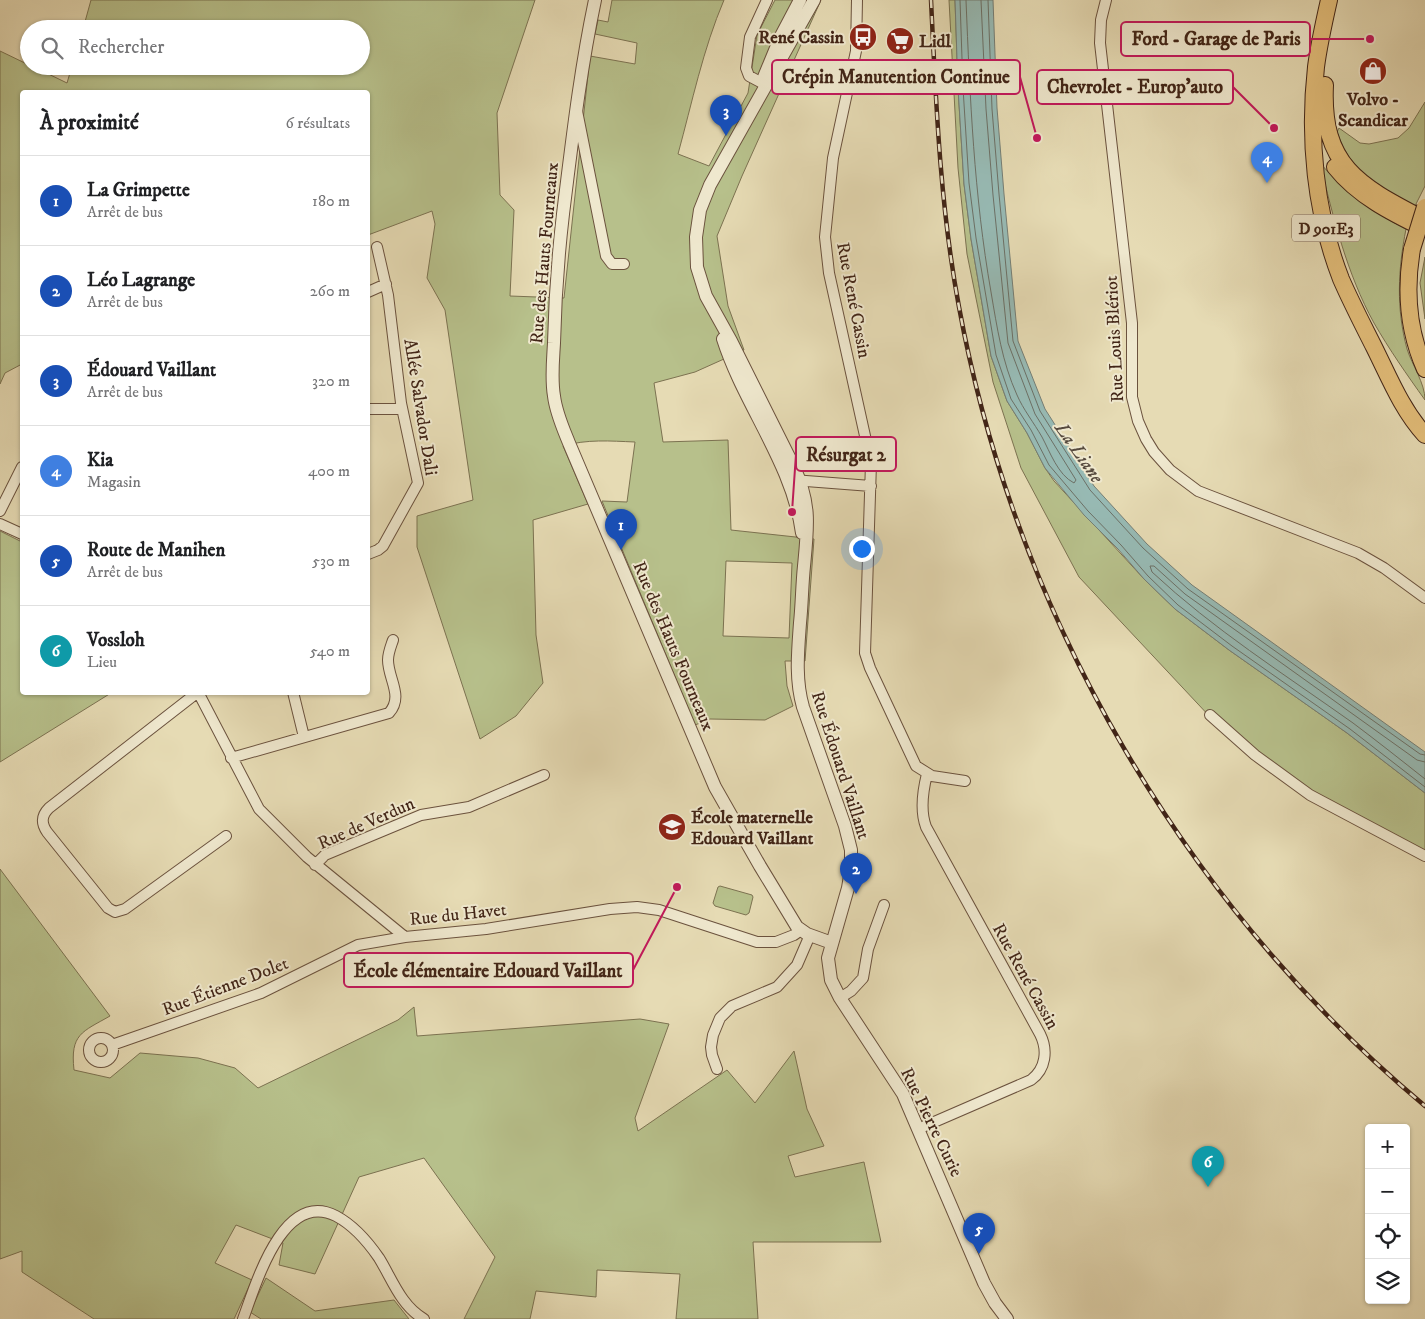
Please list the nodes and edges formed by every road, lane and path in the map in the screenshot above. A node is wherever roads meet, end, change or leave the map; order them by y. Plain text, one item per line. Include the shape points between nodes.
1 (595, 0) edge
2 (768, 0) edge
3 (800, 0) edge
4 (814, 0) edge
5 (857, 0) edge
6 (1106, 0) edge
7 (1329, 0) edge
8 (1338, 0) edge
9 (764, 84) junction
10 (1314, 97) junction
11 (576, 108) junction
12 (1425, 207) edge
13 (1425, 220) edge
14 (1425, 228) edge
15 (377, 247) dead end
16 (1415, 251) junction
17 (624, 264) dead end
18 (386, 284) junction
19 (370, 291) edge
20 (1425, 341) edge
21 (1425, 369) edge
22 (370, 409) edge
23 (402, 409) junction
24 (1425, 435) edge
25 (20, 473) edge
26 (794, 480) junction
27 (871, 486) junction
28 (0, 511) edge
29 (0, 524) edge
30 (20, 533) edge
31 (370, 553) edge
32 (1425, 598) edge
33 (393, 640) dead end
34 (194, 695) edge
35 (200, 695) edge
36 (294, 695) edge
37 (1210, 715) dead end
38 (304, 737) junction
39 (231, 758) junction
40 (927, 774) junction
41 (544, 775) dead end
42 (965, 781) dead end
43 (226, 836) dead end
44 (1425, 856) edge
45 (315, 865) junction
46 (884, 905) dead end
47 (805, 933) junction
48 (405, 937) junction
49 (832, 943) junction
50 (840, 998) junction
51 (112, 1045) dead end
52 (717, 1069) dead end
53 (918, 1129) junction
54 (1001, 1317) edge
55 (243, 1319) edge
56 (424, 1319) edge

1 - 11 street, Rue des Hauts Fourneaux
2 - 9 street via 752,33 746,64 749,76
3 - 9 street, Rue Édouard Vaillant via 781,36
4 - 9 street, Rue Édouard Vaillant
5 - 27 street, Rue René Cassin via 856,51 834,158 825,237 829,273 870,453
6 - 32 street, Rue Louis Blériot via 1100,48 1133,330 1132,398 1143,434 1165,464 1198,491 1358,553
7 - 10 main road, D 901E3 via 1317,60
8 - 13 main road via 1325,95 1326,123 1332,146 1356,178 1388,201
9 - 26 street, Rue Édouard Vaillant via 710,185 697,223 695,244 703,290 733,369
10 - 14 main road, D 901E3 via 1320,136 1335,167 1371,200
10 - 24 main road, D 901E3 via 1315,168 1338,271 1394,388
11 - 17 street via 606,256 612,264
11 - 47 street, Rue des Hauts Fourneaux via 556,282 553,382 556,409 715,787 760,866
12 - 16 main road, bridge
14 - 16 main road
15 - 18 street, Allée Salvador Dali
16 - 20 main road via 1415,293
16 - 21 main road via 1408,282 1410,316
18 - 19 street
18 - 23 street, Allée Salvador Dali
22 - 23 street
23 - 31 street, Allée Salvador Dali via 418,486 383,546
25 - 28 street
26 - 27 street
26 - 49 street, Rue Édouard Vaillant via 806,503 808,522 798,658 799,691 845,826 850,850 848,888
27 - 40 street, Rue René Cassin via 866,658 914,762
29 - 30 street
33 - 38 street via 388,660 396,698 392,709 380,716
34 - 43 street via 49,808 43,822 47,832 110,910 115,912 125,909
35 - 39 street, Rue du Havet
36 - 38 street
37 - 44 street via 1255,755 1310,795
38 - 39 street
39 - 45 street, Rue du Havet via 258,809
40 - 42 street
40 - 53 street, Rue René Cassin via 923,809 926,827 1040,1034 1045,1052 1040,1070 1031,1080
41 - 45 street, Rue de Verdun via 470,807 421,815 325,855
45 - 48 street, Rue du Havet
46 - 50 street via 861,980
47 - 48 street, Rue du Havet via 776,942 756,942 659,910 636,907
47 - 49 street
47 - 52 street via 797,965 777,987 732,1006 720,1018 711,1047
48 - 51 street, Rue Étienne Dolet via 358,944 261,993
49 - 50 street, Rue Pierre Curie via 828,958 829,974
50 - 53 street, Rue Pierre Curie via 897,1084
53 - 54 street, Rue Pierre Curie
55 - 56 street via 263,1269 286,1228 298,1216 319,1211 341,1219 358,1233 377,1256 408,1306

